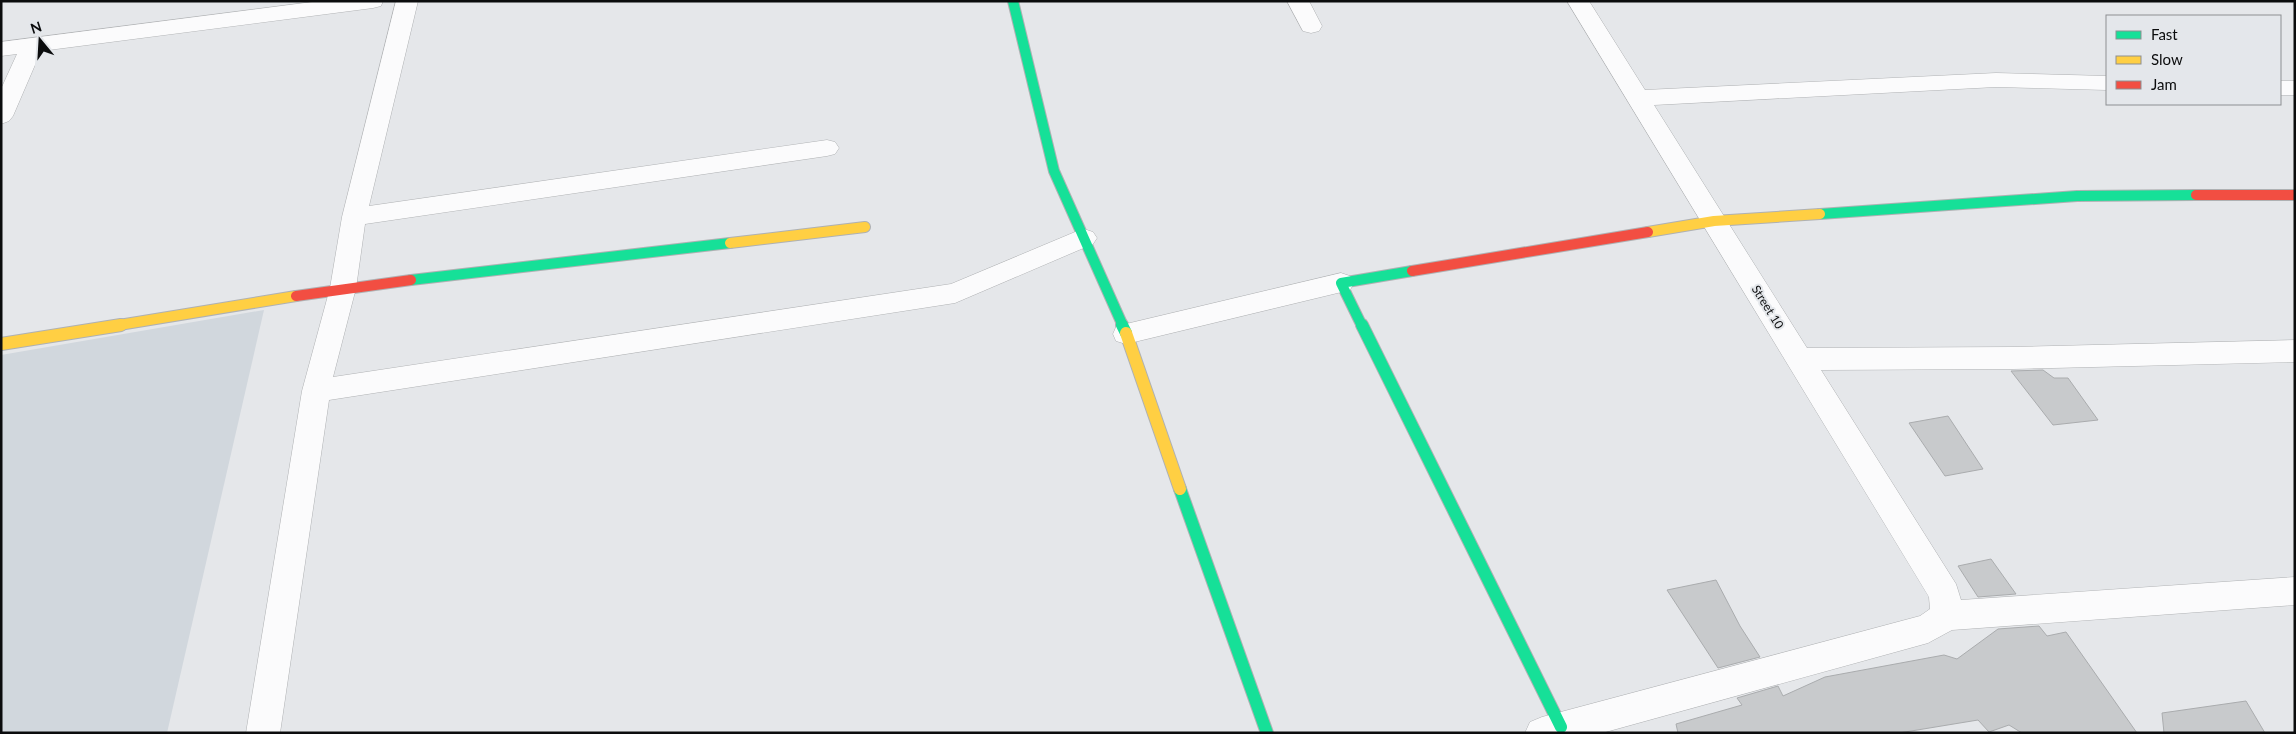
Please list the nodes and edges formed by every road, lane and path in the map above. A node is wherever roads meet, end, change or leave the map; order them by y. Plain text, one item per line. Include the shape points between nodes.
1 (373, 1) edge
2 (407, 1) edge
3 (1013, 1) edge
4 (1298, 1) edge
5 (1578, 1) edge
6 (1311, 26) dead end
7 (32, 45) junction
8 (1, 49) edge
9 (2106, 83) edge
10 (2281, 88) edge
11 (2295, 88) edge
12 (1638, 98) junction
13 (1, 116) edge
14 (828, 148) dead end
15 (2295, 195) edge
16 (354, 217) junction
17 (1714, 221) junction
18 (865, 227) dead end
19 (1084, 238) junction
20 (1341, 283) junction
21 (343, 288) junction
22 (1126, 334) junction
23 (1, 344) edge
24 (2295, 351) edge
25 (1800, 359) junction
26 (316, 391) junction
27 (2295, 591) edge
28 (1946, 616) junction
29 (1552, 730) edge
30 (263, 733) edge
31 (1267, 733) edge

1 - 7 street
2 - 16 street
3 - 19 street via 1054,171
4 - 6 street
5 - 12 street, Street 10
7 - 8 street
7 - 13 street
9 - 12 street via 1996,80
10 - 11 street
12 - 17 street, Street 10
14 - 16 street
15 - 17 street via 2077,196
16 - 21 street
17 - 20 street
17 - 25 street, Street 10
18 - 21 street
19 - 22 street
19 - 26 street via 955,293
20 - 22 street
20 - 29 street
21 - 23 street
21 - 26 street
22 - 31 street
24 - 25 street
25 - 28 street, Street 10 via 1945,594
26 - 30 street
27 - 28 street
28 - 29 street via 1928,628

